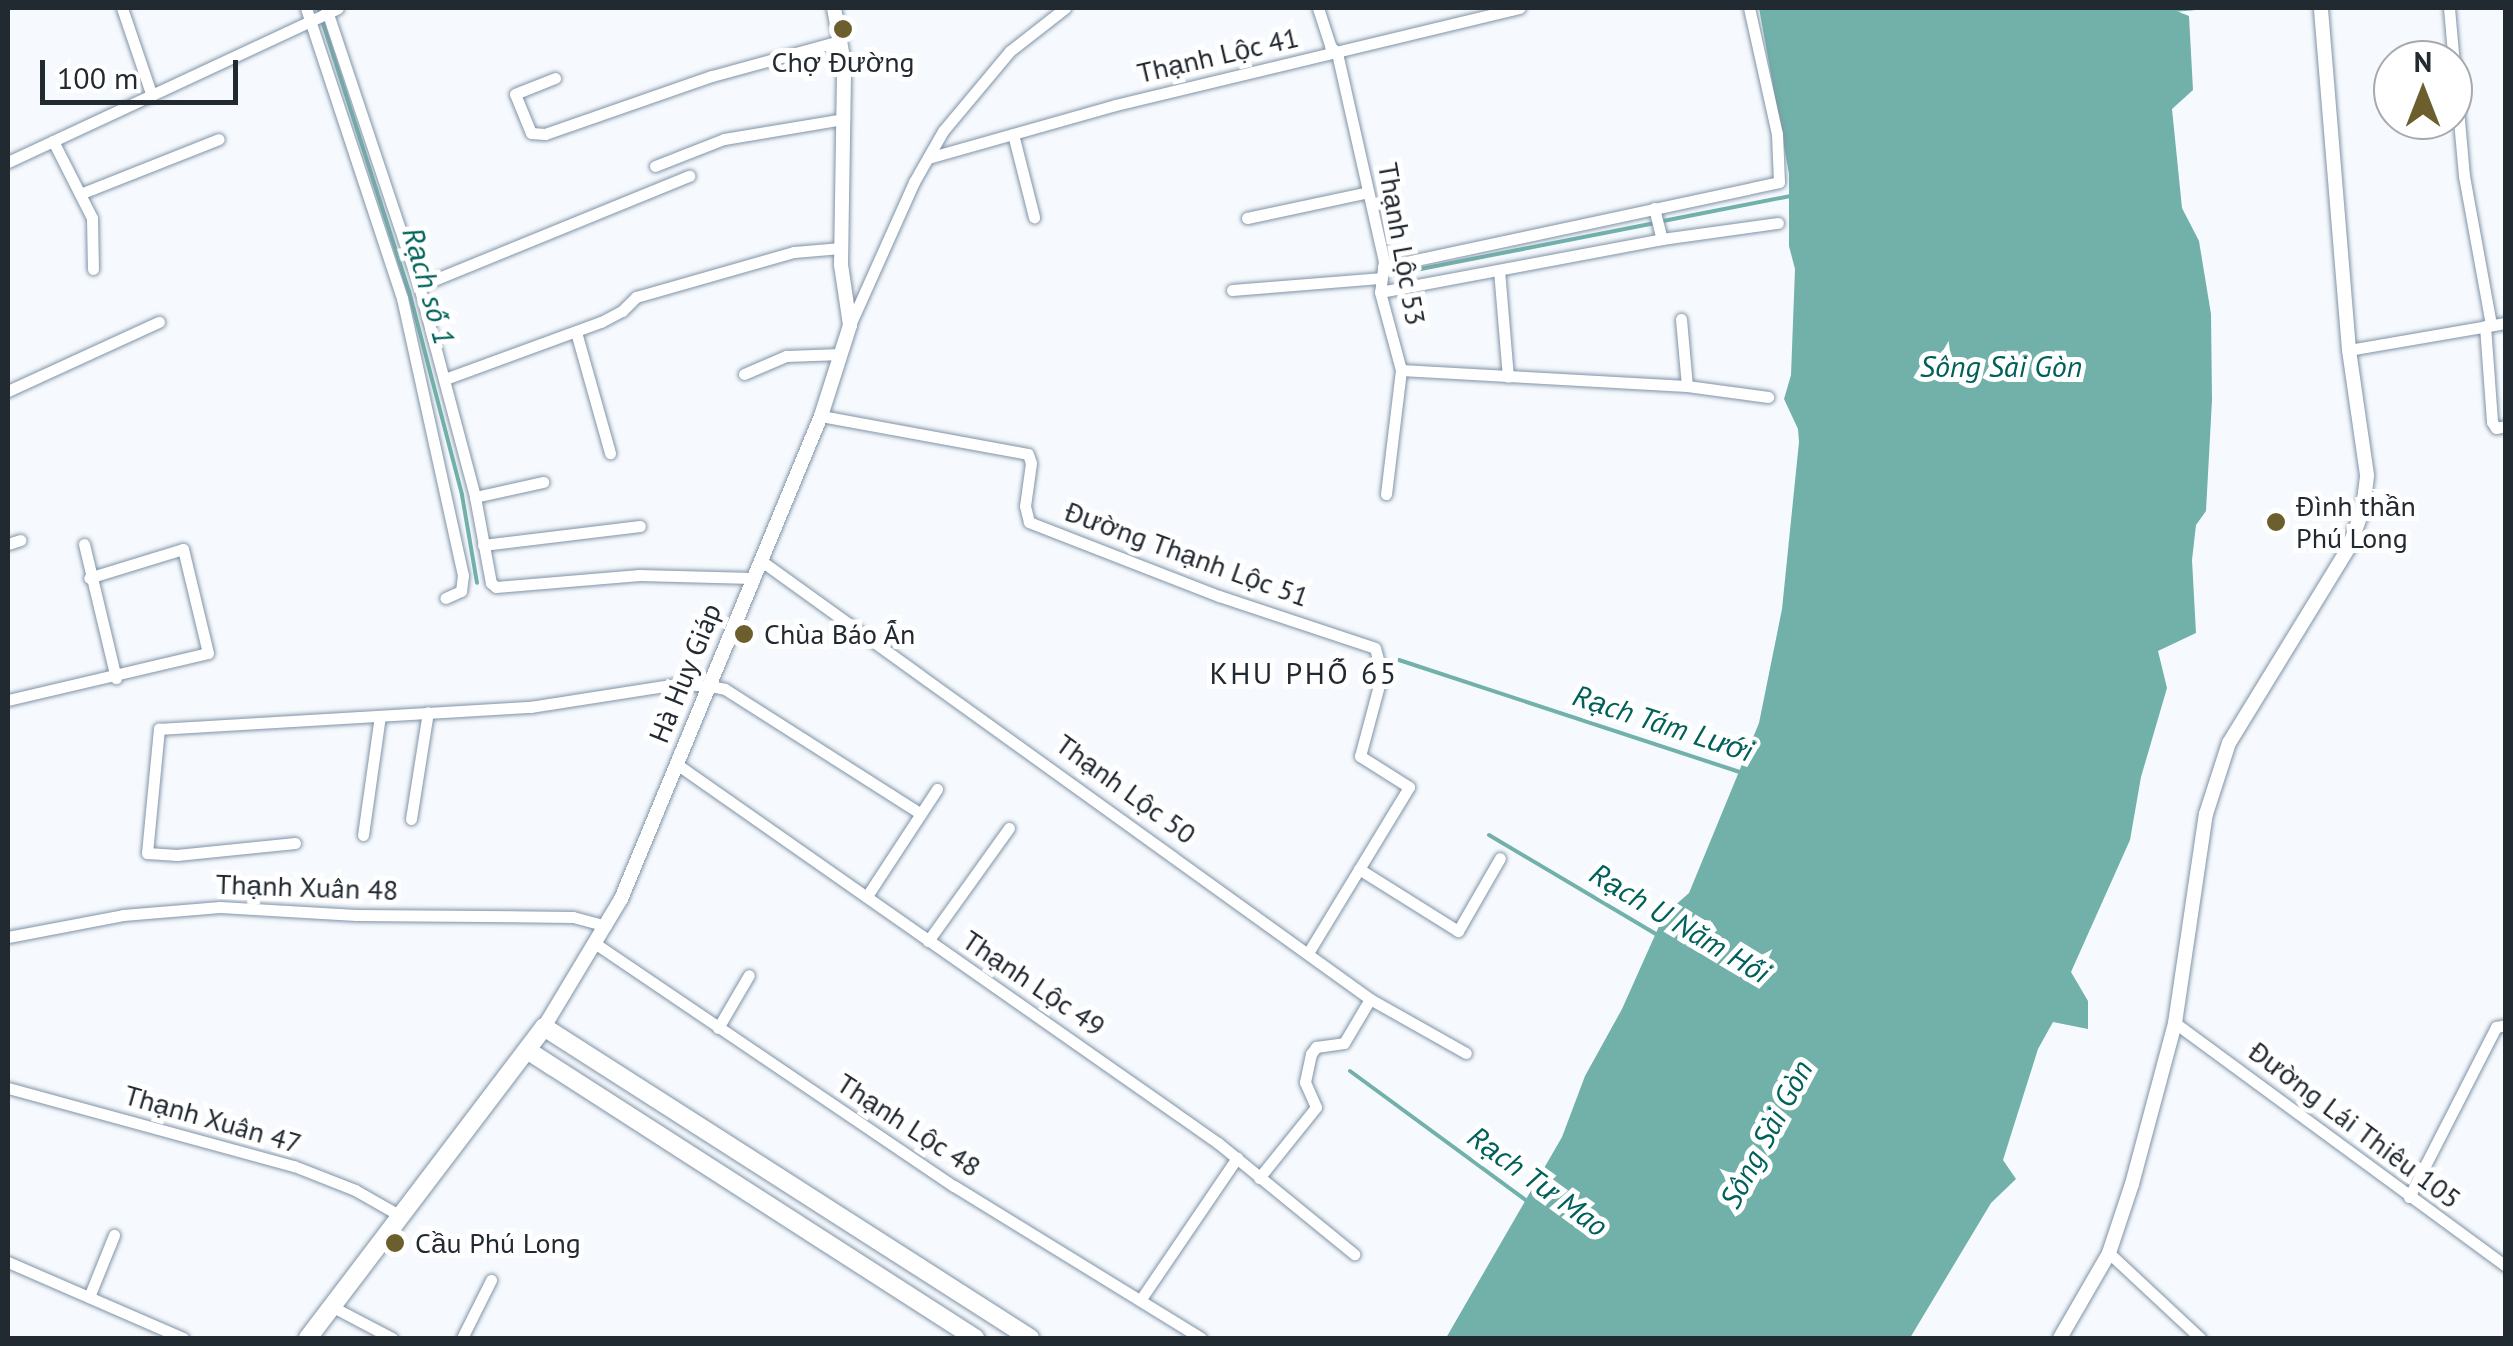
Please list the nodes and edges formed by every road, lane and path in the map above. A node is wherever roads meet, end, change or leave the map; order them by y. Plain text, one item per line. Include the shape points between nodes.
1 (122, 8) edge
2 (834, 8) edge
3 (1065, 8) edge
4 (1318, 8) edge
5 (1520, 8) edge
6 (1750, 8) edge
7 (2321, 8) edge
8 (2449, 8) edge
9 (331, 9) edge
10 (308, 14) edge
11 (840, 42) junction
12 (1334, 50) junction
13 (555, 78) dead end
14 (151, 93) junction
15 (844, 119) junction
16 (1013, 134) junction
17 (219, 138) dead end
18 (52, 141) junction
19 (928, 158) junction
20 (8, 162) edge
21 (654, 166) dead end
22 (688, 176) dead end
23 (1368, 192) junction
24 (80, 194) junction
25 (1655, 210) junction
26 (1034, 218) dead end
27 (1248, 218) dead end
28 (1778, 223) dead end
29 (1662, 238) junction
30 (841, 248) junction
31 (92, 269) dead end
32 (1499, 270) junction
33 (1381, 279) junction
34 (419, 286) junction
35 (1232, 290) dead end
36 (1681, 319) dead end
37 (159, 322) dead end
38 (2506, 323) edge
39 (850, 325) junction
40 (2488, 325) junction
41 (576, 332) junction
42 (2350, 350) junction
43 (841, 354) junction
44 (1401, 370) junction
45 (744, 374) dead end
46 (1508, 377) junction
47 (445, 379) junction
48 (1687, 386) junction
49 (8, 391) edge
50 (1768, 397) dead end
51 (821, 416) junction
52 (2506, 426) edge
53 (610, 452) dead end
54 (542, 482) dead end
55 (1386, 494) dead end
56 (474, 497) junction
57 (640, 526) dead end
58 (84, 544) dead end
59 (483, 545) junction
60 (760, 560) junction
61 (89, 578) junction
62 (753, 578) junction
63 (445, 598) dead end
64 (116, 678) junction
65 (711, 686) junction
66 (8, 700) edge
67 (428, 712) junction
68 (380, 716) junction
69 (678, 765) junction
70 (937, 788) dead end
71 (920, 814) junction
72 (412, 819) dead end
73 (1009, 828) dead end
74 (363, 835) dead end
75 (296, 843) dead end
76 (1500, 858) dead end
77 (1359, 869) junction
78 (866, 896) junction
79 (606, 926) junction
80 (8, 937) edge
81 (928, 941) junction
82 (596, 944) junction
83 (1308, 953) junction
84 (750, 975) dead end
85 (1370, 998) junction
86 (2175, 1023) junction
87 (2506, 1025) edge
88 (544, 1027) junction
89 (718, 1028) junction
90 (526, 1050) junction
91 (1466, 1053) dead end
92 (8, 1088) edge
93 (1236, 1158) junction
94 (1259, 1178) junction
95 (2409, 1197) junction
96 (399, 1215) junction
97 (114, 1235) dead end
98 (2110, 1253) junction
99 (1354, 1254) dead end
100 (8, 1262) edge
101 (2506, 1266) edge
102 (492, 1280) dead end
103 (89, 1296) junction
104 (1141, 1299) junction
105 (331, 1306) junction
106 (182, 1338) edge
107 (308, 1338) edge
108 (392, 1338) edge
109 (462, 1338) edge
110 (975, 1338) edge
111 (1030, 1338) edge
112 (1200, 1338) edge
113 (2060, 1338) edge
114 (2200, 1338) edge

1 - 14 street
2 - 11 street
3 - 19 street, Hà Huy Giáp via 988,74
4 - 12 street, Thạnh Lộc 53
5 - 12 street, Thạnh Lộc 41
6 - 25 street via 1777,134 1780,182
7 - 42 street
8 - 40 street via 2464,176
9 - 10 street
9 - 34 street
10 - 14 street
10 - 63 street via 402,298 464,585
11 - 13 street via 531,133 514,94
11 - 15 street
12 - 16 street, Thạnh Lộc 41
12 - 23 street, Thạnh Lộc 53
14 - 18 street
15 - 21 street via 724,138
15 - 30 street
16 - 19 street, Thạnh Lộc 41
16 - 26 street
17 - 24 street
18 - 20 street
18 - 24 street
19 - 39 street, Hà Huy Giáp
22 - 34 street
23 - 27 street
23 - 33 street, Thạnh Lộc 53
24 - 31 street via 92,218
25 - 29 street
25 - 33 street
28 - 29 street
29 - 32 street
30 - 39 street
30 - 41 street via 794,252 636,296 622,312
32 - 33 street
32 - 46 street
33 - 35 street
33 - 44 street, Thạnh Lộc 53
34 - 47 street
36 - 48 street
37 - 49 street
38 - 40 street
39 - 43 street, Hà Huy Giáp
40 - 42 street
40 - 52 street via 2492,422
41 - 47 street
41 - 53 street
42 - 86 street via 2367,475 2363,509 2350,546 2228,743 2206,814
43 - 45 street via 786,356
43 - 51 street, Hà Huy Giáp
44 - 46 street
44 - 55 street, Thạnh Lộc 53
46 - 48 street
47 - 56 street
48 - 50 street
51 - 60 street, Hà Huy Giáp
51 - 77 street, Đường Thạnh Lộc 51 via 1028,454 1029,522 1375,648 1382,674 1360,756 1409,787
54 - 56 street
56 - 59 street
57 - 59 street
58 - 61 street
59 - 62 street via 496,587 639,575
60 - 62 street, Hà Huy Giáp
60 - 83 street, Thạnh Lộc 50
61 - 64 street
61 - 64 street via 183,550 208,653
62 - 65 street, Hà Huy Giáp
64 - 66 street
65 - 67 street via 677,684 530,707
65 - 69 street, Hà Huy Giáp
65 - 71 street
67 - 68 street
67 - 72 street
68 - 74 street
68 - 75 street via 159,729 147,853
69 - 78 street, Thạnh Lộc 49
69 - 79 street, Hà Huy Giáp
70 - 71 street
71 - 78 street
73 - 81 street
76 - 77 street via 1458,931
77 - 83 street
78 - 81 street, Thạnh Lộc 49
79 - 80 street, Thạnh Xuân 48 via 573,917 220,907 123,915
79 - 82 street, Hà Huy Giáp
81 - 93 street, Thạnh Lộc 49
82 - 88 street, Hà Huy Giáp
82 - 89 street, Thạnh Lộc 48
83 - 85 street, Thạnh Lộc 50
84 - 89 street
85 - 91 street, Thạnh Lộc 50
85 - 94 street via 1344,1042 1311,1054 1306,1082 1316,1106
86 - 95 street, Đường Lái Thiêu 105
86 - 98 street
87 - 95 street via 2496,1028
88 - 90 main road, Hà Huy Giáp
88 - 111 main road
89 - 104 street, Thạnh Lộc 48 via 954,1186
90 - 96 main road, Hà Huy Giáp
90 - 110 main road
92 - 96 street, Thạnh Xuân 47 via 294,1166
93 - 94 street, Thạnh Lộc 49
93 - 104 street
94 - 99 street, Thạnh Lộc 49
95 - 101 street, Đường Lái Thiêu 105
96 - 105 main road, Hà Huy Giáp
97 - 103 street
98 - 113 street
98 - 114 street
100 - 103 street
102 - 109 street
103 - 106 street
104 - 112 street, Thạnh Lộc 48
105 - 107 main road, Hà Huy Giáp
105 - 108 street

